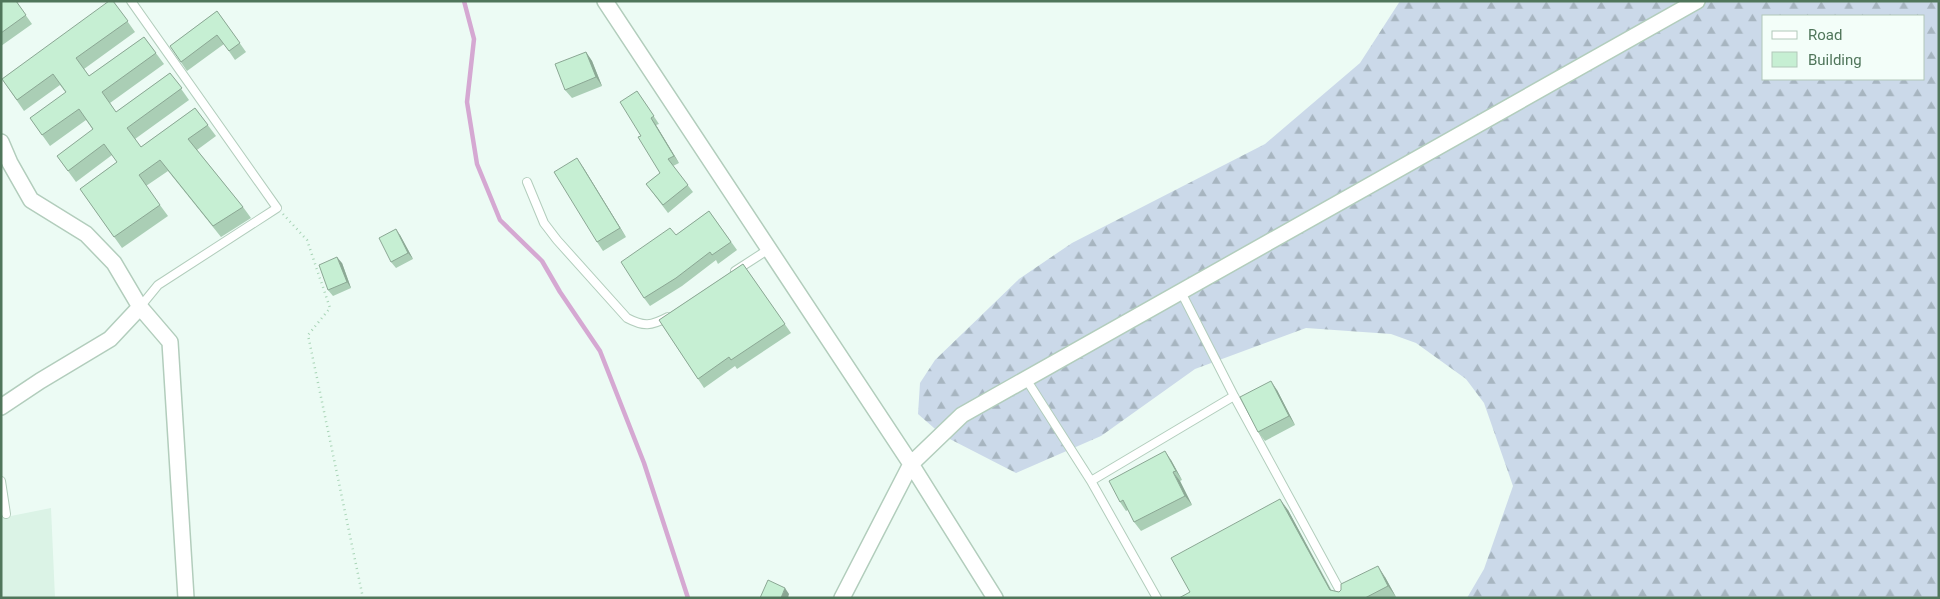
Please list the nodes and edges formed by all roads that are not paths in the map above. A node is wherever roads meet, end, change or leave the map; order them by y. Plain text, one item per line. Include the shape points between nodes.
1 (131, 1) edge
2 (606, 1) edge
3 (1697, 1) edge
4 (1, 142) edge
5 (527, 182) dead end
6 (769, 249) junction
7 (728, 277) edge
8 (1181, 292) junction
9 (140, 307) junction
10 (678, 310) edge
11 (1026, 379) junction
12 (1234, 396) junction
13 (1, 408) edge
14 (911, 464) junction
15 (1, 481) edge
16 (1091, 482) junction
17 (6, 514) dead end
18 (186, 598) edge
19 (842, 598) edge
20 (995, 598) edge
21 (1157, 598) edge
22 (1344, 598) edge

1 - 9 lane via 277,208 158,285
2 - 6 street
3 - 8 street
4 - 9 street via 31,200 86,234 114,263
5 - 10 lane via 544,223 556,240 627,318 641,325 656,324
6 - 7 lane
6 - 14 street
8 - 11 street
8 - 12 lane
9 - 13 street via 110,339
9 - 18 street via 170,342
11 - 14 street via 962,415
11 - 16 lane
12 - 16 lane
12 - 22 lane
14 - 19 street
14 - 20 street
15 - 17 lane
16 - 21 lane

